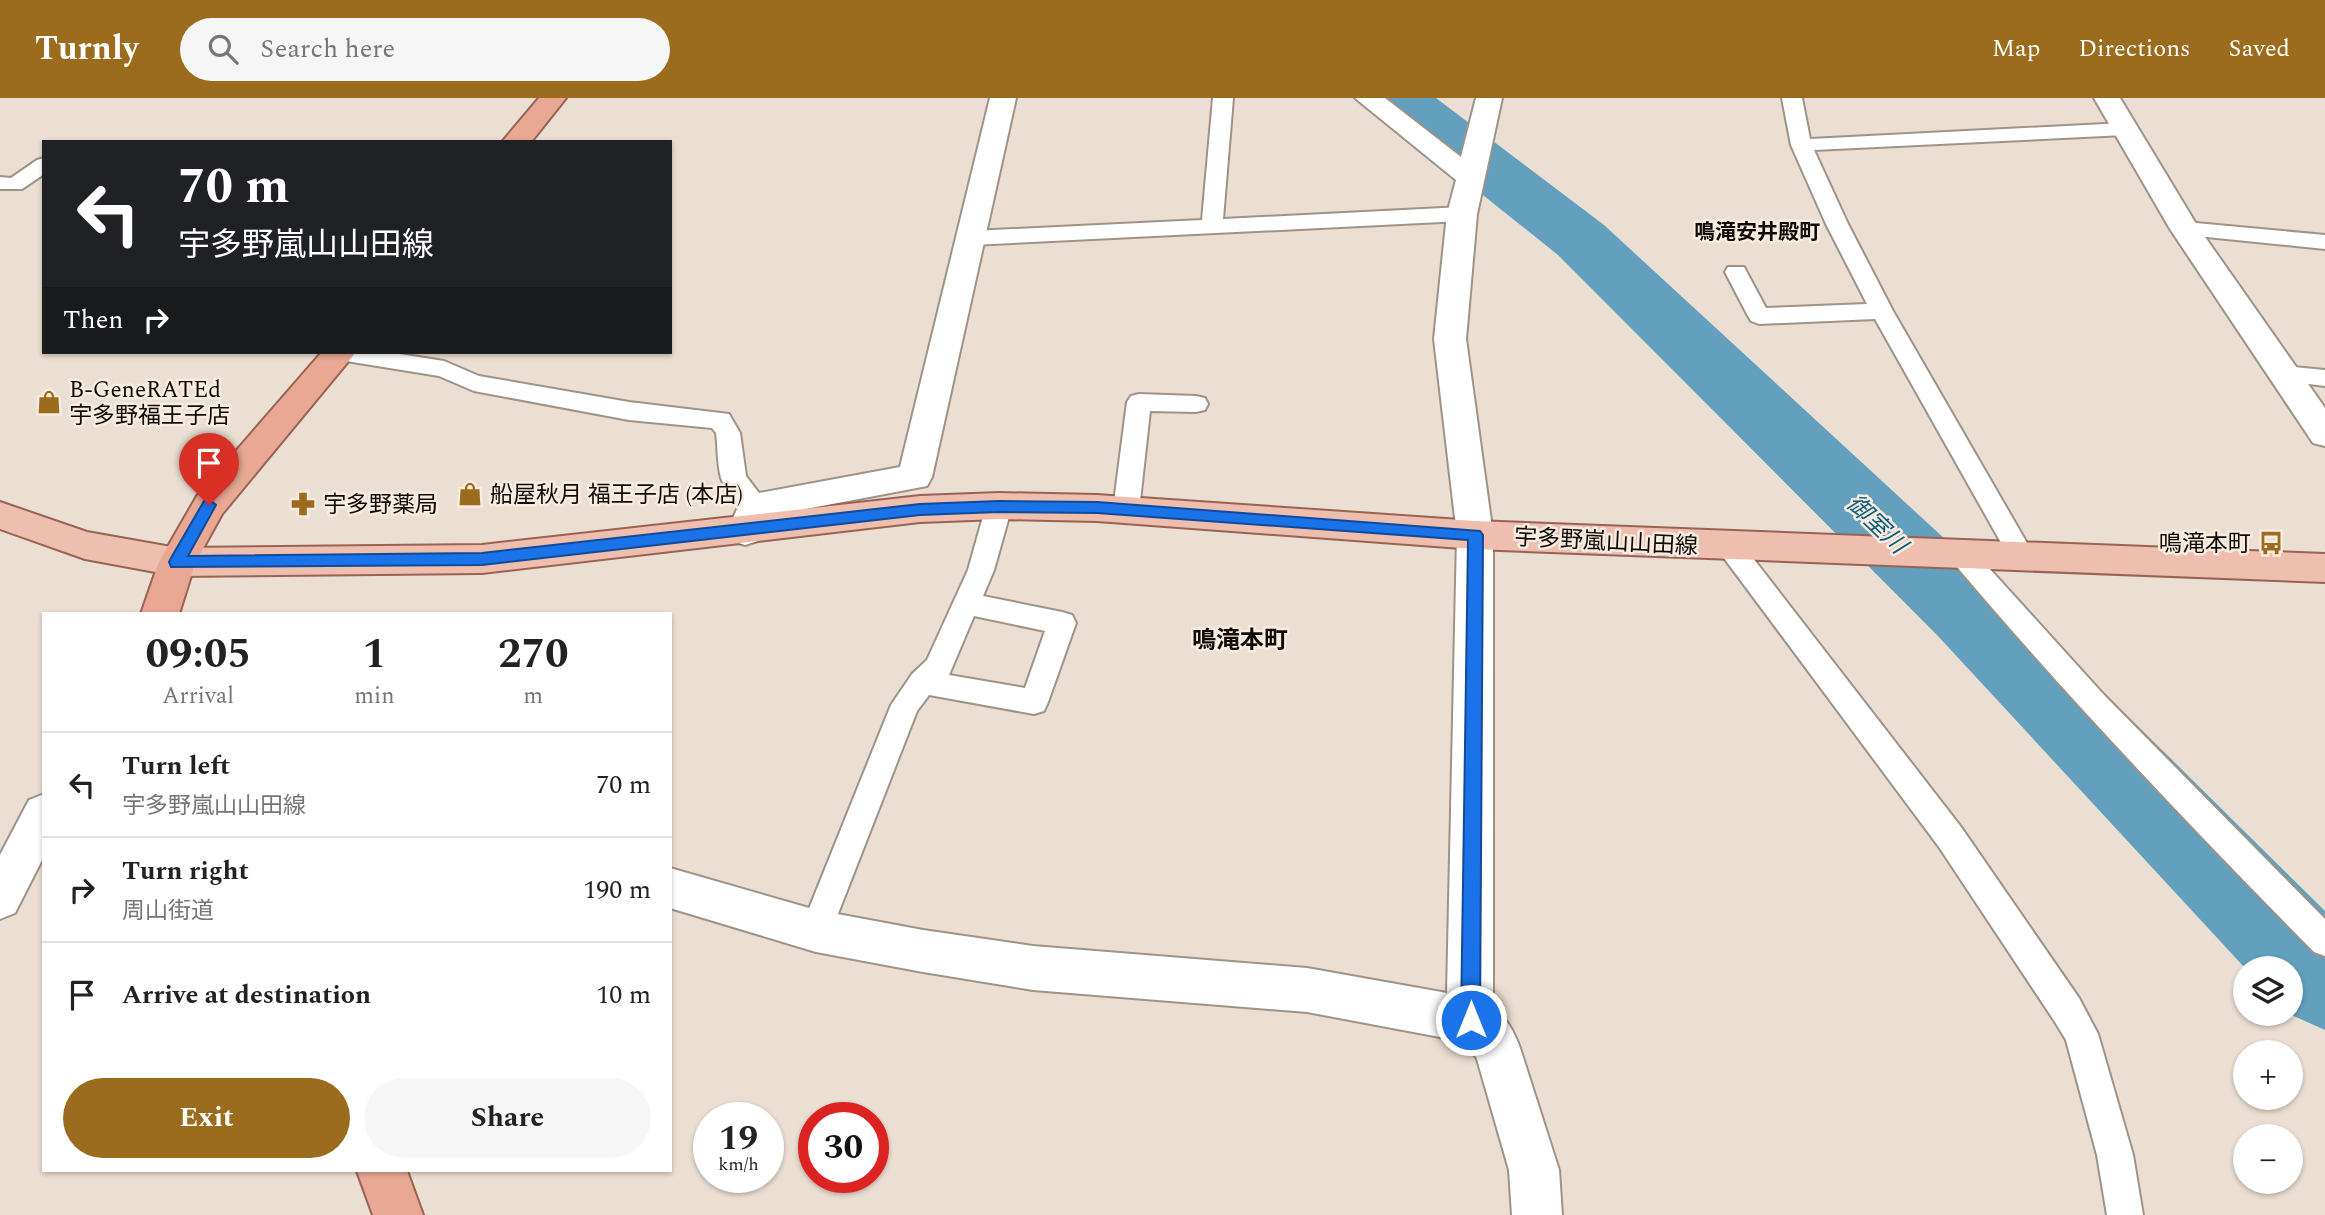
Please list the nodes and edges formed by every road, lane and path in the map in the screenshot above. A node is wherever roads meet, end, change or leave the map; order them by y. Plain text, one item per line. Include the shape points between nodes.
1 (553, 98) edge
2 (1003, 98) edge
3 (1223, 98) edge
4 (1368, 98) edge
5 (1489, 98) edge
6 (1792, 98) edge
7 (2107, 98) edge
8 (2125, 129) junction
9 (518, 140) edge
10 (1801, 145) junction
11 (42, 165) edge
12 (1469, 175) junction
13 (0, 183) edge
14 (1462, 214) junction
15 (1212, 226) junction
16 (2185, 229) junction
17 (972, 238) junction
18 (2325, 242) edge
19 (1736, 272) dead end
20 (1882, 311) junction
21 (338, 354) edge
22 (352, 354) edge
23 (2284, 374) junction
24 (2325, 378) edge
25 (1196, 404) dead end
26 (2325, 434) edge
27 (999, 506) junction
28 (1126, 510) junction
29 (0, 515) edge
30 (750, 518) junction
31 (1475, 535) junction
32 (1730, 547) junction
33 (1955, 554) junction
34 (2022, 557) junction
35 (177, 562) junction
36 (2325, 568) edge
37 (966, 604) junction
38 (161, 612) edge
39 (922, 682) junction
40 (42, 818) edge
41 (672, 889) edge
42 (0, 899) edge
43 (816, 931) junction
44 (2325, 942) edge
45 (1471, 1020) junction
46 (382, 1172) edge
47 (398, 1215) edge
48 (1537, 1215) edge
49 (2125, 1215) edge

1 - 9 highway
2 - 17 street
3 - 15 lane
4 - 12 street
5 - 12 street
6 - 10 lane
7 - 8 street
8 - 10 lane
8 - 16 street
10 - 20 lane
11 - 13 lane via 15,185
12 - 14 street
14 - 15 lane
14 - 31 street via 1450,339
15 - 17 lane
16 - 18 lane
16 - 23 street
17 - 30 street via 915,477
19 - 20 lane via 1759,316
20 - 34 lane
21 - 35 highway via 209,505
22 - 30 lane via 444,369 474,383 629,411 720,420 728,433 734,478
23 - 24 lane
23 - 26 street
25 - 28 lane via 1139,402
27 - 28 main road, 宇多野嵐山山田線
27 - 30 main road, 宇多野嵐山山田線
27 - 37 lane
28 - 31 main road, 宇多野嵐山山田線
29 - 35 main road, 宇多野嵐山山田線 via 85,545
30 - 35 main road, 宇多野嵐山山田線 via 482,559
31 - 32 main road, 宇多野嵐山山田線
31 - 45 street
32 - 33 main road, 宇多野嵐山山田線
32 - 49 lane via 1951,837 2067,1010 2081,1034 2115,1155
33 - 34 main road, 宇多野嵐山山田線
33 - 44 lane via 2195,812
34 - 36 main road, 宇多野嵐山山田線
35 - 38 highway
37 - 39 lane via 938,668
37 - 39 lane via 1062,624 1034,702
39 - 43 lane via 905,705
40 - 42 street
41 - 43 street
43 - 45 street via 1033,968 1307,990
45 - 48 street via 1486,1031 1497,1048 1534,1170
46 - 47 highway

